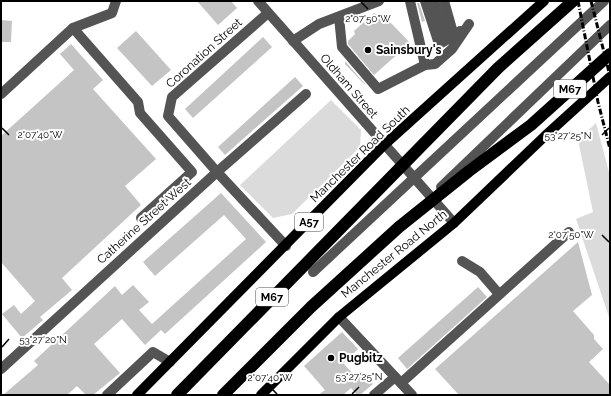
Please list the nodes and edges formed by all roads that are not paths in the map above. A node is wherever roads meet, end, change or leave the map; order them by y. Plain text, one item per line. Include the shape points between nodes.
1 (116, 1) edge
2 (258, 1) edge
3 (410, 1) edge
4 (425, 1) edge
5 (434, 1) edge
6 (444, 1) edge
7 (544, 1) edge
8 (573, 1) edge
9 (604, 1) edge
10 (377, 2) edge
11 (268, 13) junction
12 (339, 18) junction
13 (610, 25) edge
14 (73, 28) junction
15 (450, 38) junction
16 (293, 41) junction
17 (610, 54) edge
18 (425, 65) junction
19 (610, 77) edge
20 (1, 94) edge
21 (306, 94) dead end
22 (384, 146) junction
23 (217, 172) junction
24 (141, 218) dead end
25 (454, 223) junction
26 (399, 228) junction
27 (569, 232) dead end
28 (286, 246) junction
29 (462, 261) dead end
30 (313, 272) dead end
31 (499, 294) junction
32 (339, 316) junction
33 (170, 362) junction
34 (1, 369) edge
35 (398, 380) junction
36 (107, 395) edge
37 (137, 395) edge
38 (177, 395) edge
39 (223, 395) edge
40 (261, 395) edge
41 (374, 395) edge
42 (412, 395) edge

1 - 14 street via 112,13
2 - 11 street, Oldham Street
3 - 18 street
4 - 15 street via 439,44
5 - 15 street
6 - 15 street
7 - 22 main road, Manchester Road South / A57
8 - 38 highway, M67 via 498,68
9 - 30 street
10 - 12 street
11 - 16 street, Oldham Street
11 - 23 street, Coronation Street via 172,97 168,116
12 - 16 street via 319,24
12 - 18 street via 342,47 378,89
13 - 26 street
14 - 20 street
14 - 24 street via 138,102 140,112 192,172
15 - 18 street via 469,24 452,49 435,64
16 - 22 street, Oldham Street
17 - 26 highway, M67 via 531,125 468,171
19 - 25 main road, Manchester Road North
21 - 23 street, Catherine Street West
22 - 25 street, Oldham Street
22 - 28 main road, Manchester Road South / A57
23 - 28 street
23 - 34 street, Catherine Street West
25 - 32 main road, Manchester Road North
26 - 39 highway, M67 via 311,307
27 - 31 street
28 - 33 main road, Manchester Road South / A57
29 - 31 street via 480,272
31 - 35 street
32 - 35 street
32 - 40 main road, Manchester Road North
33 - 36 street via 153,352
33 - 37 main road, Manchester Road South / A57
35 - 41 street
35 - 42 street

